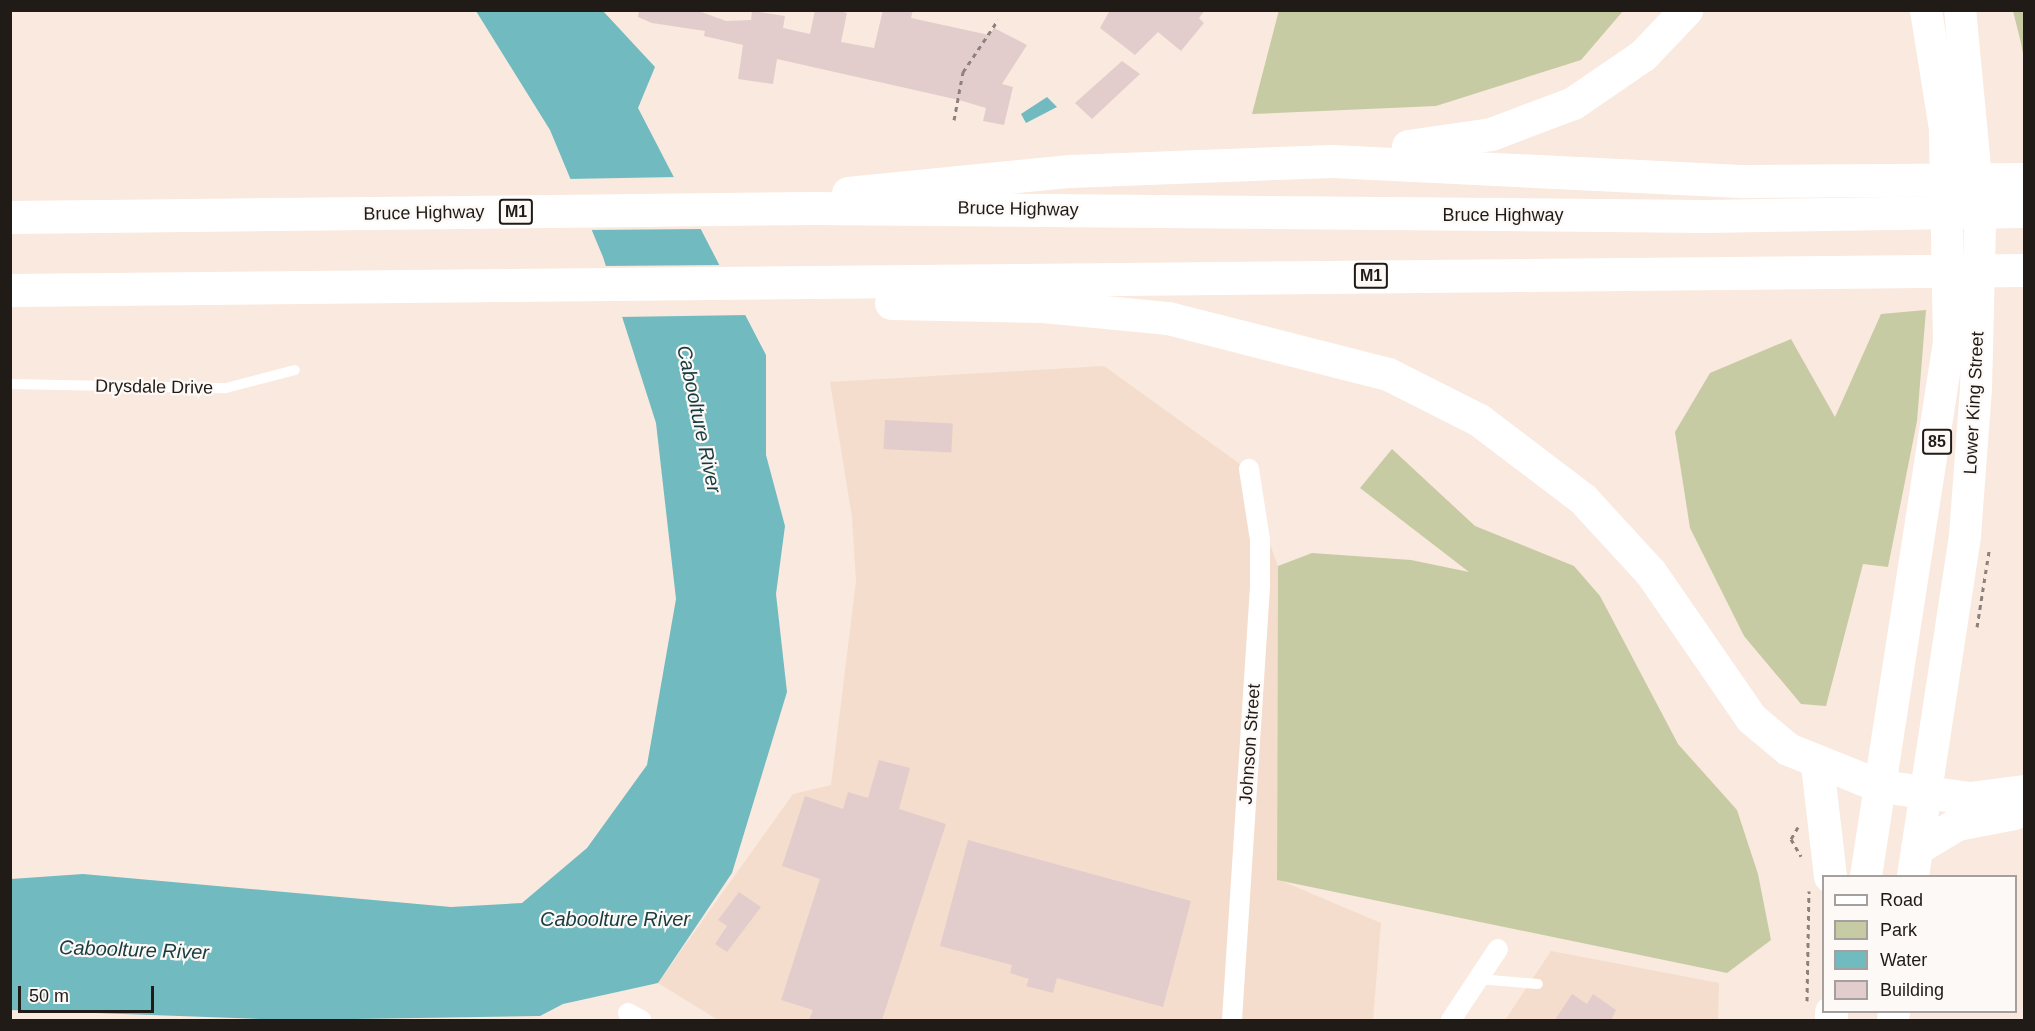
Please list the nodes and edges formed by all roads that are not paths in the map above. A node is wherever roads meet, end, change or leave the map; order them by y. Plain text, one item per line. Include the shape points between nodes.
1 (1686, 10) edge
2 (1926, 10) edge
3 (1960, 10) edge
4 (1332, 161) junction
5 (1962, 166) junction
6 (2025, 179) edge
7 (813, 208) junction
8 (2025, 211) edge
9 (10, 217) edge
10 (2025, 270) edge
11 (816, 282) junction
12 (10, 290) edge
13 (1965, 303) junction
14 (295, 370) dead end
15 (10, 384) edge
16 (1249, 469) dead end
17 (1817, 765) junction
18 (1880, 786) junction
19 (2025, 791) edge
20 (1924, 793) junction
21 (2025, 810) edge
22 (1915, 862) edge
23 (1830, 875) edge
24 (1866, 875) edge
25 (1498, 949) dead end
26 (1478, 979) junction
27 (1538, 984) dead end
28 (1232, 1020) edge
29 (1451, 1020) edge

1 - 4 highway via 1617,75 1539,118 1491,134 1364,148
2 - 5 main road, Lower King Street
3 - 5 main road, Lower King Street
4 - 6 highway via 1746,181
4 - 7 highway via 1149,166 858,188
5 - 13 main road, Lower King Street
7 - 8 highway, Bruce Highway / M1 via 1684,216
7 - 9 highway, Bruce Highway / M1
10 - 11 highway, M1
11 - 12 highway, M1
11 - 17 highway via 853,302 1043,306 1168,318 1318,353 1426,392 1510,441 1583,499 1651,573 1751,718 1788,749
13 - 18 main road, Lower King Street / 85 via 1940,424
13 - 20 main road, Lower King Street via 1966,526
14 - 15 lane, Drysdale Drive via 226,388
16 - 28 street, Johnson Street via 1260,540 1260,585
17 - 18 highway
17 - 23 highway
18 - 20 highway
18 - 24 main road, 85
19 - 20 highway via 1970,798
20 - 22 main road, Lower King Street
21 - 22 highway via 1957,824
25 - 26 street
26 - 27 lane
26 - 29 street

